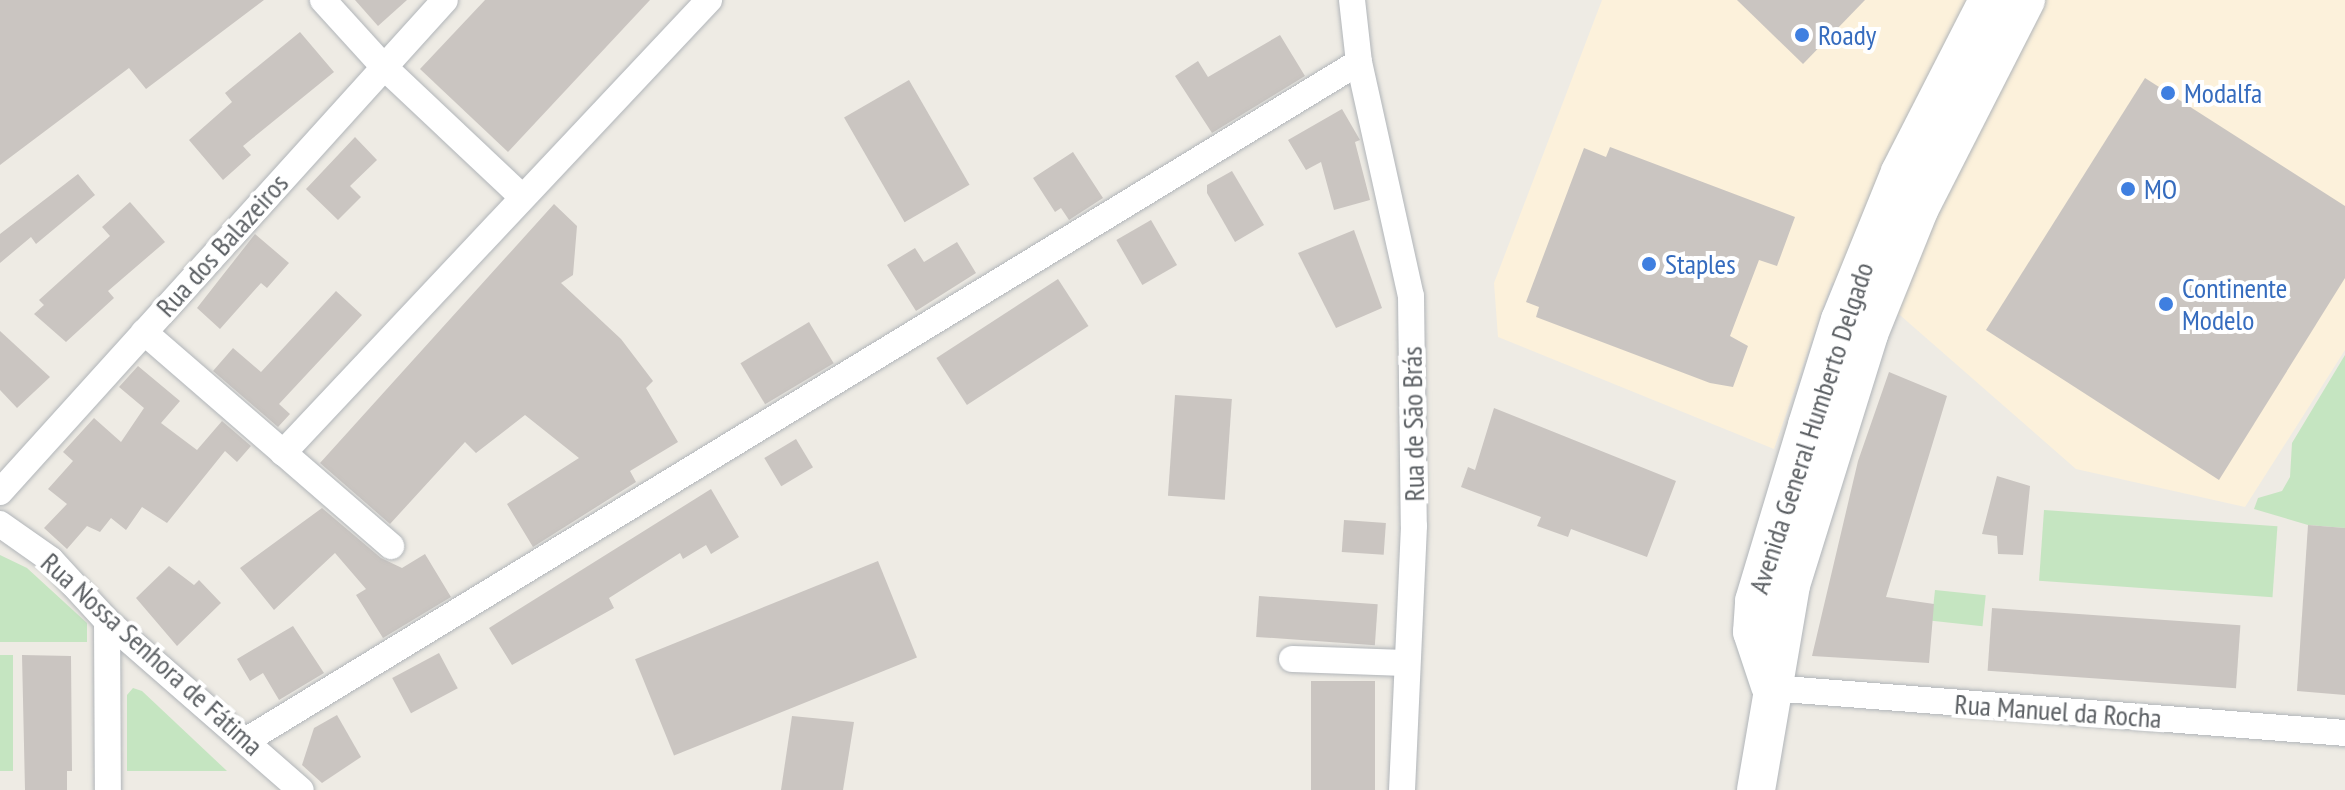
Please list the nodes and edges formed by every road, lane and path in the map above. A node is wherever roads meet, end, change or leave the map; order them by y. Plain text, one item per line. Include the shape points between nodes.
1 (323, 0) edge
2 (445, 0) edge
3 (709, 0) edge
4 (1352, 0) edge
5 (1988, 0) edge
6 (2026, 0) edge
7 (1359, 62) junction
8 (383, 66) junction
9 (522, 197) junction
10 (144, 332) junction
11 (283, 453) junction
12 (0, 492) edge
13 (0, 524) edge
14 (391, 546) dead end
15 (107, 621) junction
16 (1292, 659) dead end
17 (1406, 663) junction
18 (1771, 688) junction
19 (2345, 733) edge
20 (247, 740) junction
21 (108, 790) edge
22 (301, 790) edge
23 (1402, 790) edge
24 (1756, 790) edge

1 - 8 street
2 - 8 street, Rua dos Balazeiros
3 - 9 street
4 - 7 street, Rua de São Brás
5 - 18 main road, Avenida General Humberto Delgado via 1900,172 1840,320 1754,601 1752,632
6 - 18 main road, Avenida General Humberto Delgado via 1919,210 1869,334 1791,585
7 - 17 street, Rua de São Brás via 1411,296 1414,526
7 - 20 street
8 - 9 street
8 - 10 street, Rua dos Balazeiros
9 - 11 street
10 - 11 street
10 - 12 street, Rua dos Balazeiros
11 - 14 street
13 - 15 street, Rua Nossa Senhora de Fátima via 51,560
15 - 20 street, Rua Nossa Senhora de Fátima
15 - 21 street
16 - 17 street
17 - 23 street, Rua de São Brás
18 - 19 street, Rua Manuel da Rocha
18 - 24 main road, Avenida General Humberto Delgado
20 - 22 street, Rua Nossa Senhora de Fátima

